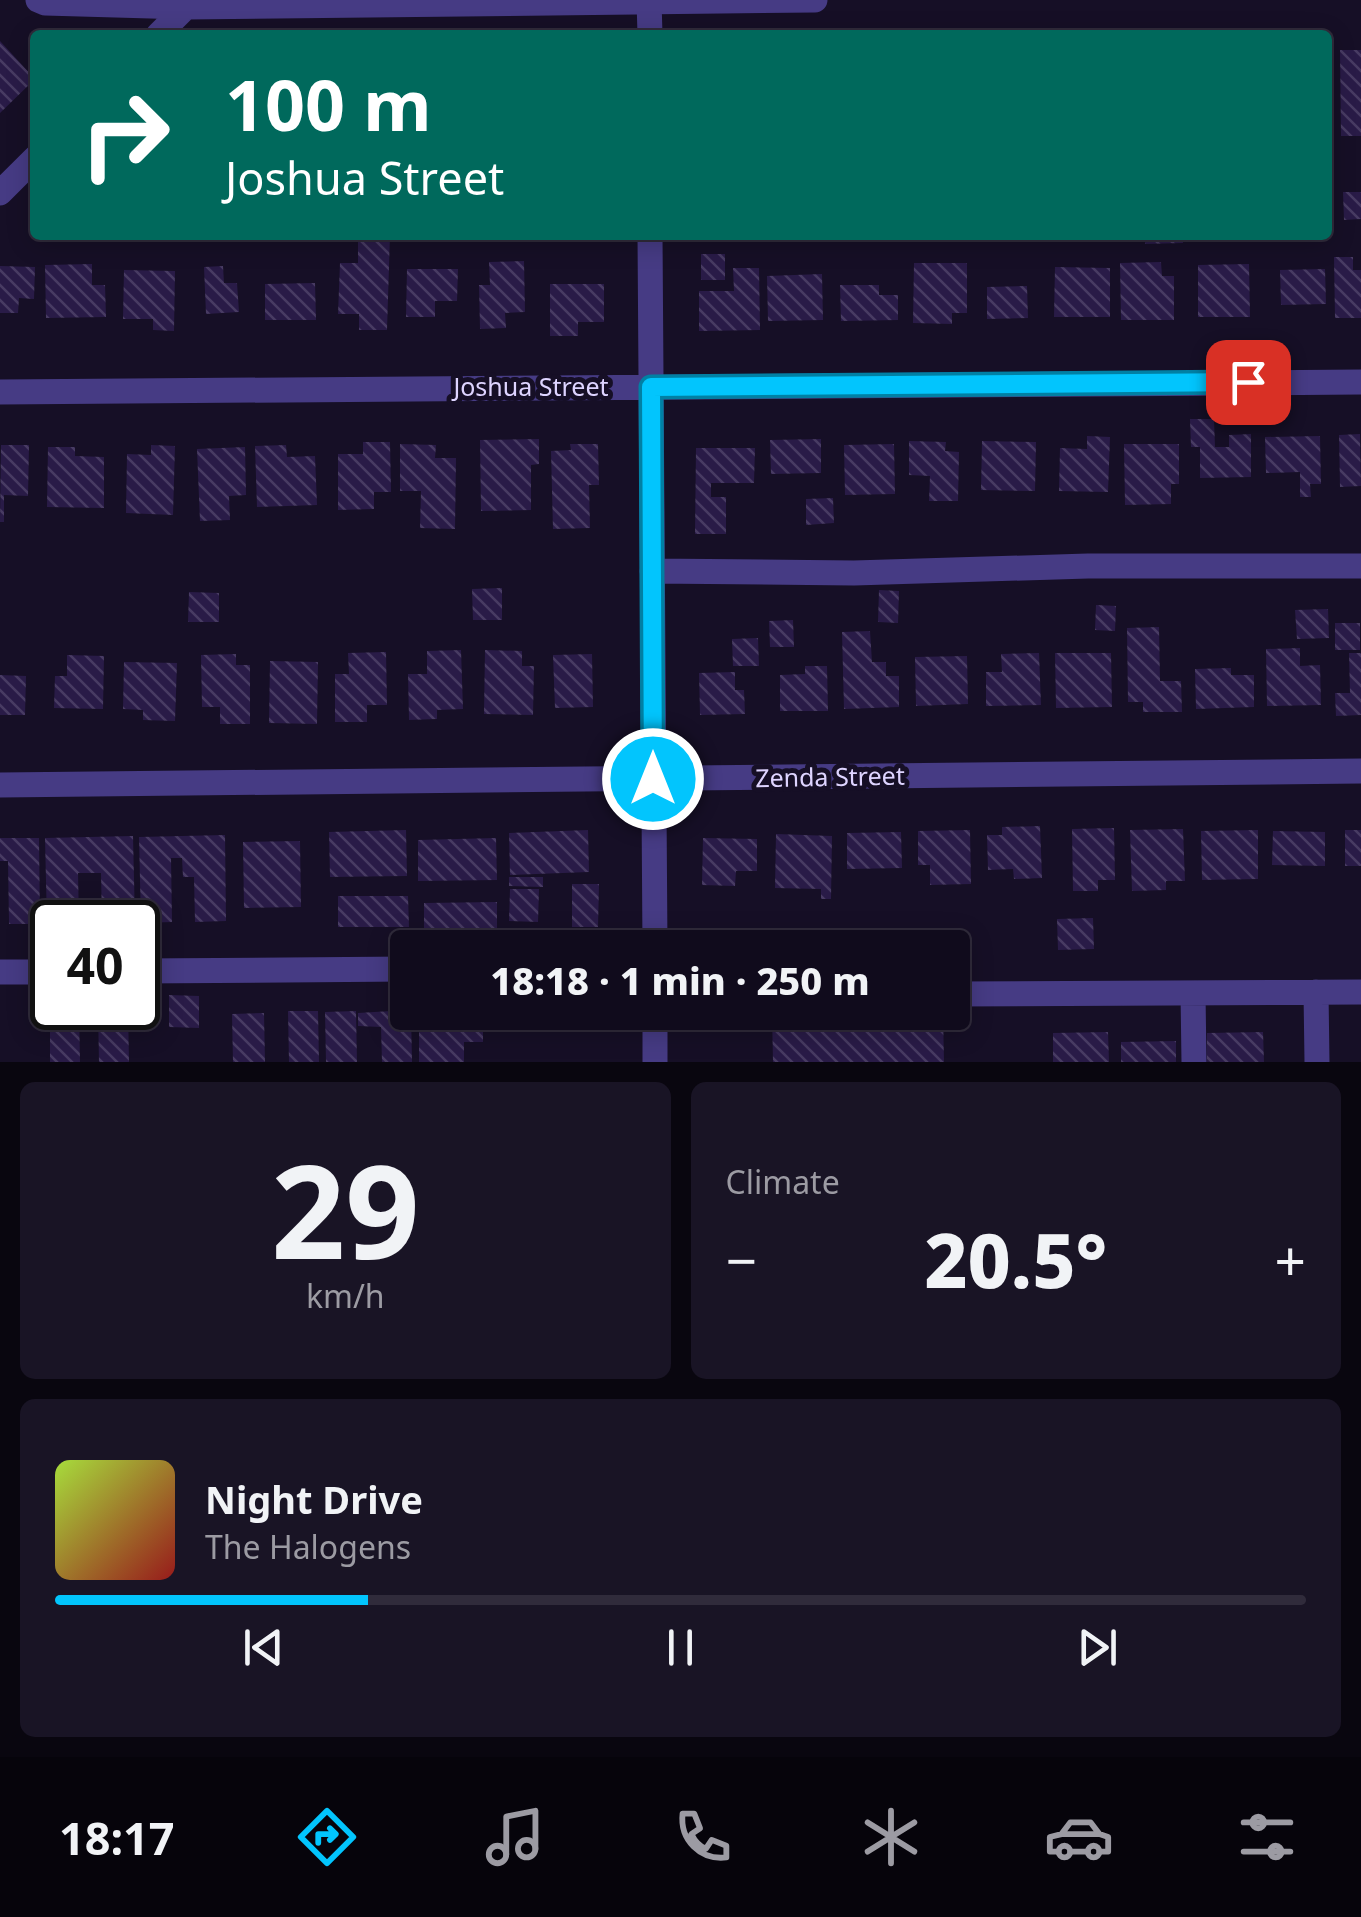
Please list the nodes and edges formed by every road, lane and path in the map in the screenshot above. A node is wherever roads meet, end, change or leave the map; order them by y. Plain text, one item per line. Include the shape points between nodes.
1 (38, 0) edge
2 (815, 0) edge
3 (649, 1) edge
4 (186, 7) junction
5 (163, 30) edge
6 (650, 30) edge
7 (30, 163) edge
8 (0, 193) edge
9 (650, 240) edge
10 (1361, 382) edge
11 (651, 387) junction
12 (0, 392) edge
13 (1361, 566) edge
14 (652, 571) junction
15 (1361, 771) edge
16 (653, 779) junction
17 (0, 785) edge
18 (654, 930) edge
19 (390, 968) edge
20 (160, 971) edge
21 (0, 972) edge
22 (30, 972) edge
23 (1316, 992) junction
24 (1361, 992) edge
25 (1193, 993) junction
26 (970, 994) edge
27 (655, 1030) edge
28 (655, 1062) edge
29 (1194, 1062) edge
30 (1317, 1062) edge

1 - 4 street
2 - 3 street
3 - 4 street
3 - 6 street
4 - 5 street
7 - 8 street
9 - 11 street
10 - 11 street, Joshua Street
11 - 12 street, Joshua Street
11 - 14 street
13 - 14 street
14 - 16 street
15 - 16 street, Zenda Street
16 - 17 street, Zenda Street
16 - 18 street
19 - 20 street
21 - 22 street
23 - 24 street
23 - 25 street
23 - 30 street
25 - 26 street
25 - 29 street
27 - 28 street

